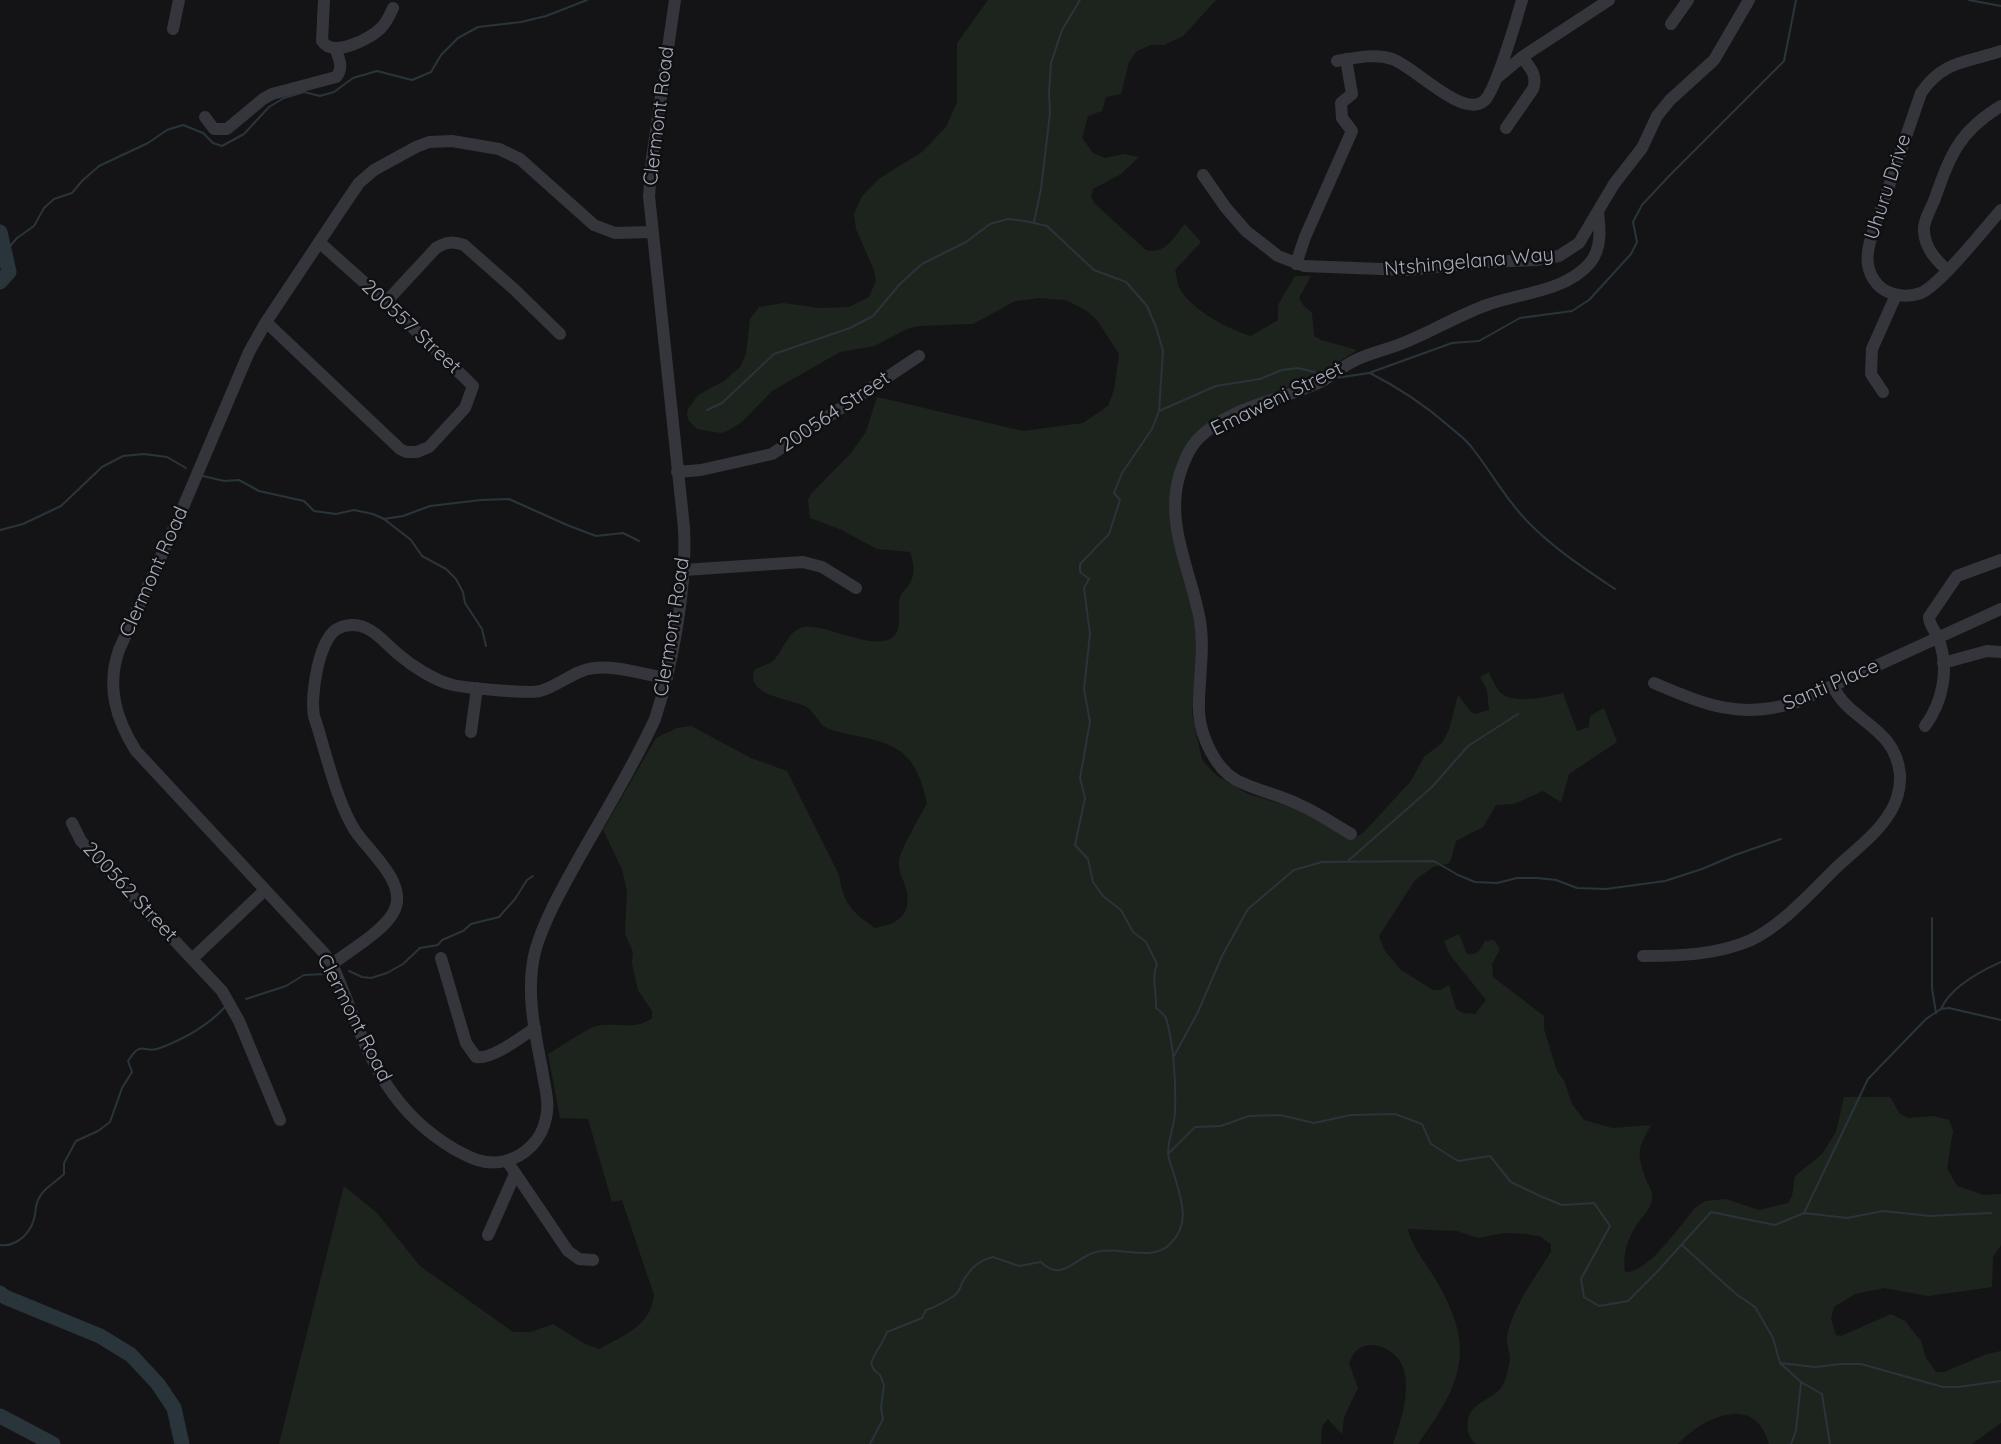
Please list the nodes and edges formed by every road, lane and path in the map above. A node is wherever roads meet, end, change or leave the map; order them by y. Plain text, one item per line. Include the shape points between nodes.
1 (179, 0) edge
2 (324, 0) edge
3 (675, 0) edge
4 (1522, 0) edge
5 (1609, 0) edge
6 (1688, 0) edge
7 (1749, 0) edge
8 (393, 8) dead end
9 (1671, 24) dead end
10 (173, 29) dead end
11 (335, 48) junction
12 (2001, 51) edge
13 (1521, 57) junction
14 (1496, 78) junction
15 (2001, 106) edge
16 (205, 117) dead end
17 (1506, 128) dead end
18 (1203, 175) dead end
19 (2001, 210) edge
20 (1598, 212) junction
21 (652, 232) junction
22 (319, 242) junction
23 (1296, 264) junction
24 (1947, 270) junction
25 (1896, 295) junction
26 (386, 302) junction
27 (266, 322) junction
28 (560, 334) dead end
29 (919, 356) dead end
30 (1882, 392) dead end
31 (677, 472) junction
32 (2001, 560) edge
33 (684, 570) junction
34 (856, 588) dead end
35 (2001, 609) edge
36 (1938, 637) junction
37 (2001, 652) edge
38 (1943, 663) junction
39 (667, 678) junction
40 (1654, 682) dead end
41 (1833, 686) junction
42 (477, 688) junction
43 (1925, 726) dead end
44 (471, 732) dead end
45 (72, 824) dead end
46 (1351, 834) dead end
47 (265, 890) junction
48 (1643, 956) dead end
49 (441, 958) dead end
50 (192, 959) junction
51 (332, 964) junction
52 (535, 1028) junction
53 (280, 1120) dead end
54 (507, 1161) junction
55 (515, 1174) junction
56 (488, 1235) dead end
57 (593, 1260) dead end

1 - 10 street
2 - 11 street via 322,41
3 - 21 street, Clermont Road via 652,158
4 - 14 street
5 - 13 street
6 - 9 street
7 - 20 street, Ntshingelana Way via 1714,60 1657,116 1642,148
8 - 11 street via 384,26 375,33 355,44
11 - 16 street via 341,65 336,77 272,94 227,129 214,129
12 - 25 street, Uhuru Drive via 1952,64 1935,75 1921,93 1867,252 1868,267 1876,282
13 - 14 street
13 - 17 street via 1534,73 1535,83
14 - 23 street via 1485,100 1473,105 1457,101 1393,59 1342,60 1352,94 1341,103 1341,114 1352,131
15 - 24 street via 1962,138 1950,158 1924,229 1929,249
18 - 23 street, Ntshingelana Way via 1246,231 1278,256
19 - 24 street
20 - 23 street, Ntshingelana Way via 1579,243 1569,251 1536,260 1407,270
20 - 46 street, Emaweni Street via 1598,247 1581,271 1548,288 1488,304 1397,346 1372,353 1323,381 1230,417 1199,438 1179,476 1177,530 1200,620 1199,714 1206,742 1224,770 1237,780 1301,805
21 - 22 street, Clermont Road via 604,230 510,153 440,141 416,147 369,174
21 - 31 street, Clermont Road
22 - 26 street, 200557 Street
22 - 27 street, Clermont Road
24 - 25 street via 1921,292
25 - 30 street via 1872,349 1871,374
26 - 27 street, 200557 Street via 472,386 465,408 429,447 417,452 400,449
26 - 28 street via 436,248 454,242 464,245
27 - 47 street, Clermont Road via 241,368 119,650 112,680 115,702 136,751
29 - 31 street, 200564 Street via 772,454
31 - 33 street, Clermont Road
32 - 36 street via 1966,571 1951,583 1929,617
33 - 34 street via 803,562 822,567
33 - 39 street, Clermont Road
35 - 36 street, Santi Place
36 - 38 street
36 - 41 street, Santi Place
37 - 38 street via 1987,651
38 - 43 street via 1940,696
39 - 42 street via 597,667 536,692
39 - 52 street, Clermont Road via 646,739 556,899 540,938 531,981
40 - 41 street, Santi Place via 1703,704 1755,710 1780,707
41 - 48 street via 1840,698 1888,742 1898,765 1895,804 1886,819 1780,920 1751,940 1686,956
42 - 44 street
42 - 51 street via 438,679 407,661 366,628 340,627 325,642 312,698 314,716 347,816 391,877 398,894 396,909 386,922
45 - 50 street, 200562 Street via 81,841
47 - 50 street, 200562 Street
47 - 51 street, Clermont Road
49 - 52 street via 466,1043 476,1057 490,1055
50 - 53 street, 200562 Street via 231,1005
51 - 54 street, Clermont Road via 377,1072 411,1118 440,1141 475,1160
52 - 54 street, Clermont Road via 548,1105 546,1119 534,1144
54 - 55 street
55 - 56 street
55 - 57 street via 568,1251 579,1259

